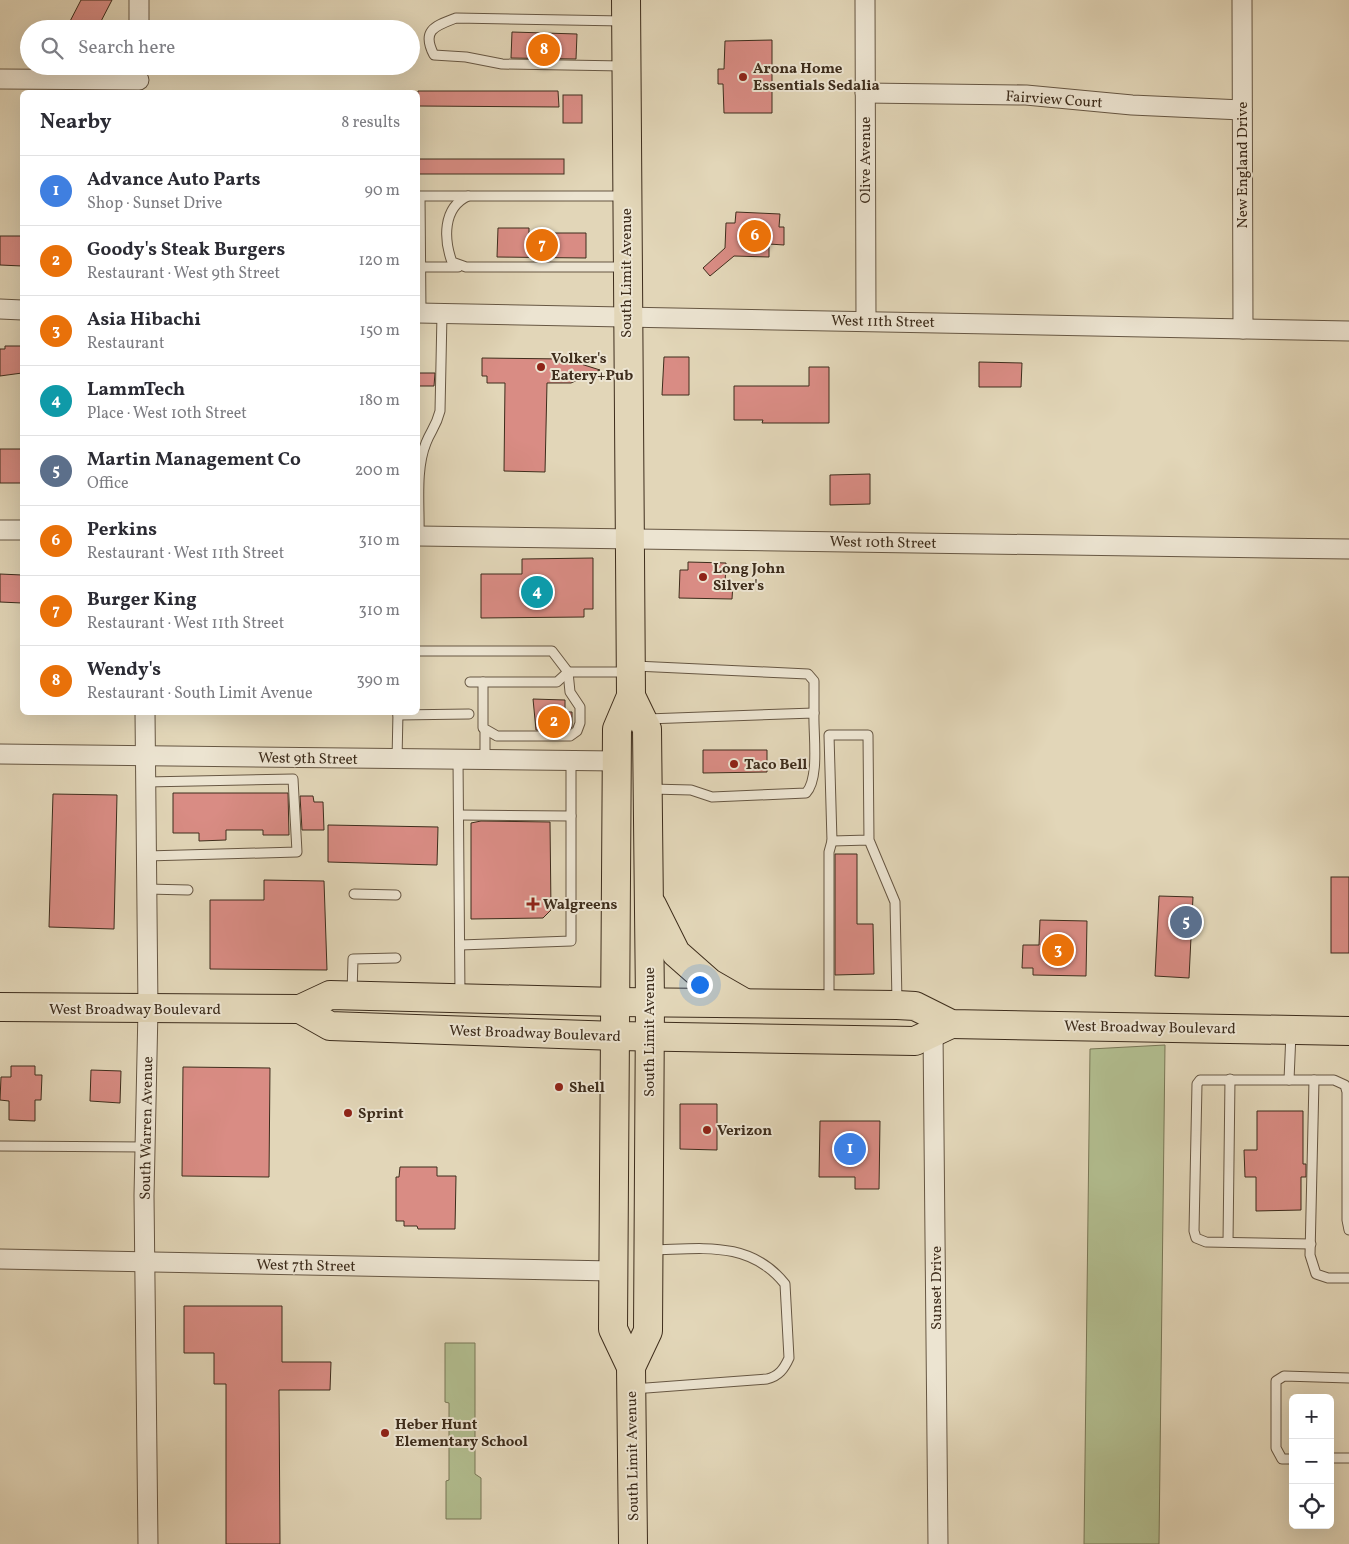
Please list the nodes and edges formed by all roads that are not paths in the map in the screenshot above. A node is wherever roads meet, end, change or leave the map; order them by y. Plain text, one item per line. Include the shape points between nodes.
1 (139, 0) edge
2 (865, 0) edge
3 (1242, 0) edge
4 (626, 10) edge
5 (139, 20) edge
6 (626, 66) junction
7 (0, 79) edge
8 (139, 80) edge
9 (865, 93) junction
10 (1242, 110) junction
11 (468, 196) junction
12 (626, 196) junction
13 (420, 267) joint
14 (466, 267) junction
15 (626, 267) junction
16 (0, 310) edge
17 (20, 310) edge
18 (420, 313) edge
19 (442, 314) junction
20 (626, 317) junction
21 (866, 320) junction
22 (1243, 330) junction
23 (1349, 331) edge
24 (420, 488) edge
25 (0, 530) edge
26 (20, 530) edge
27 (420, 536) edge
28 (628, 538) junction
29 (1349, 549) edge
30 (420, 651) edge
31 (568, 672) junction
32 (470, 682) dead end
33 (483, 682) junction
34 (633, 688) junction
35 (814, 713) junction
36 (420, 714) edge
37 (469, 714) dead end
38 (145, 715) edge
39 (398, 715) edge
40 (485, 730) junction
41 (0, 754) edge
42 (146, 756) junction
43 (397, 760) junction
44 (458, 760) junction
45 (485, 760) junction
46 (616, 761) junction
47 (571, 762) junction
48 (146, 782) junction
49 (649, 789) junction
50 (459, 815) junction
51 (571, 816) junction
52 (869, 840) junction
53 (832, 841) junction
54 (146, 856) junction
55 (147, 889) junction
56 (188, 890) dead end
57 (354, 894) dead end
58 (396, 895) dead end
59 (649, 897) junction
60 (460, 945) junction
61 (396, 958) dead end
62 (352, 995) junction
63 (460, 997) junction
64 (617, 1002) junction
65 (650, 1002) junction
66 (747, 1004) junction
67 (829, 1005) junction
68 (897, 1005) junction
69 (0, 1007) edge
70 (300, 1009) junction
71 (148, 1010) junction
72 (942, 1028) junction
73 (1291, 1030) junction
74 (1349, 1031) edge
75 (616, 1036) junction
76 (650, 1037) junction
77 (1230, 1079) junction
78 (1290, 1080) junction
79 (1314, 1080) junction
80 (0, 1146) edge
81 (145, 1147) junction
82 (1348, 1161) edge
83 (1349, 1230) edge
84 (1228, 1242) junction
85 (1311, 1244) junction
86 (647, 1250) junction
87 (0, 1259) edge
88 (144, 1262) junction
89 (613, 1271) junction
90 (1349, 1278) edge
91 (631, 1378) junction
92 (1349, 1378) edge
93 (1334, 1458) edge
94 (1349, 1458) edge
95 (1289, 1459) edge
96 (148, 1544) edge
97 (633, 1544) edge
98 (938, 1544) edge

1 - 5 street
2 - 9 street, Olive Avenue
3 - 10 street, New England Drive
4 - 6 highway, South Limit Avenue
4 - 6 lane via 456,18 435,26 429,34 429,45 434,55 466,56 502,64
6 - 12 highway, South Limit Avenue
7 - 8 street
9 - 10 street, Fairview Court via 1026,95 1132,105
9 - 21 street, Olive Avenue
10 - 22 street, New England Drive
11 - 12 lane
11 - 13 lane via 420,196
11 - 14 lane via 461,199 448,218 446,232 452,262
12 - 15 highway, South Limit Avenue
13 - 14 lane
14 - 15 lane
15 - 20 highway, South Limit Avenue
16 - 17 street
18 - 19 street, West 11th Street
19 - 20 street, West 11th Street
19 - 24 lane via 440,411 436,426 426,442
20 - 21 street, West 11th Street
20 - 28 highway, South Limit Avenue
21 - 22 street, West 11th Street
22 - 23 street, West 11th Street
25 - 26 street
27 - 28 street, West 10th Street
28 - 29 street, West 10th Street
28 - 34 highway, South Limit Avenue
30 - 31 lane via 552,651
31 - 33 lane via 556,682
31 - 34 lane
31 - 40 lane via 570,692 580,707 580,723 574,735 497,736
32 - 33 lane
33 - 40 lane
34 - 35 lane
34 - 35 lane via 808,674 814,680
34 - 46 highway, South Limit Avenue via 617,729
34 - 49 highway, South Limit Avenue via 647,729
35 - 49 lane via 814,769 811,788 806,793 712,797 678,788
36 - 37 lane
38 - 42 street, South Warren Avenue
39 - 43 lane
40 - 45 lane
41 - 42 street, West 9th Street
42 - 43 street, West 9th Street
42 - 48 street, South Warren Avenue
43 - 44 street, West 9th Street
44 - 45 street, West 9th Street
44 - 50 lane
45 - 47 street, West 9th Street
46 - 47 street, West 9th Street
46 - 64 highway, South Limit Avenue
47 - 51 lane
48 - 54 street, South Warren Avenue
48 - 54 lane via 293,780 297,852
49 - 59 highway, South Limit Avenue
50 - 51 lane
50 - 60 lane
51 - 60 lane via 571,941
52 - 53 lane
52 - 53 lane via 868,735 829,735
52 - 68 lane via 896,902
53 - 67 lane via 829,852
54 - 55 street, South Warren Avenue
55 - 56 lane
55 - 71 street, South Warren Avenue
57 - 58 lane
59 - 65 highway, South Limit Avenue
59 - 66 highway via 676,953 710,984
60 - 63 lane
61 - 62 lane via 353,959
62 - 63 highway, West Broadway Boulevard
62 - 70 highway, West Broadway Boulevard via 330,995
63 - 64 highway, West Broadway Boulevard
64 - 65 highway, West Broadway Boulevard
64 - 75 highway, South Limit Avenue
65 - 66 highway, West Broadway Boulevard
65 - 76 highway, South Limit Avenue
66 - 67 highway, West Broadway Boulevard
67 - 68 highway, West Broadway Boulevard
68 - 72 highway, West Broadway Boulevard via 914,1006
69 - 71 highway, West Broadway Boulevard
70 - 71 highway, West Broadway Boulevard
70 - 75 highway, West Broadway Boulevard via 330,1026
71 - 81 street, South Warren Avenue
72 - 73 highway, West Broadway Boulevard
72 - 76 highway, West Broadway Boulevard via 915,1041
72 - 98 street, Sunset Drive
73 - 74 highway, West Broadway Boulevard
73 - 78 lane
75 - 76 highway, West Broadway Boulevard
75 - 89 highway, South Limit Avenue
76 - 86 highway, South Limit Avenue
77 - 78 lane
77 - 84 lane
77 - 84 lane via 1205,1079 1197,1084 1194,1232 1201,1241
78 - 79 lane
79 - 82 lane via 1334,1080 1345,1086
79 - 85 lane
80 - 81 lane
81 - 88 street, South Warren Avenue
82 - 83 lane
84 - 85 lane
85 - 90 lane via 1310,1255 1316,1274 1328,1278
86 - 91 highway, South Limit Avenue via 648,1331
86 - 91 lane via 741,1252 778,1275 785,1284 789,1358 776,1376 767,1379
87 - 88 street, West 7th Street
88 - 89 street, West 7th Street
88 - 96 street, South Warren Avenue
89 - 91 highway, South Limit Avenue via 613,1329
91 - 97 highway, South Limit Avenue
92 - 95 lane via 1284,1376 1276,1381 1276,1448 1282,1460
93 - 94 lane

